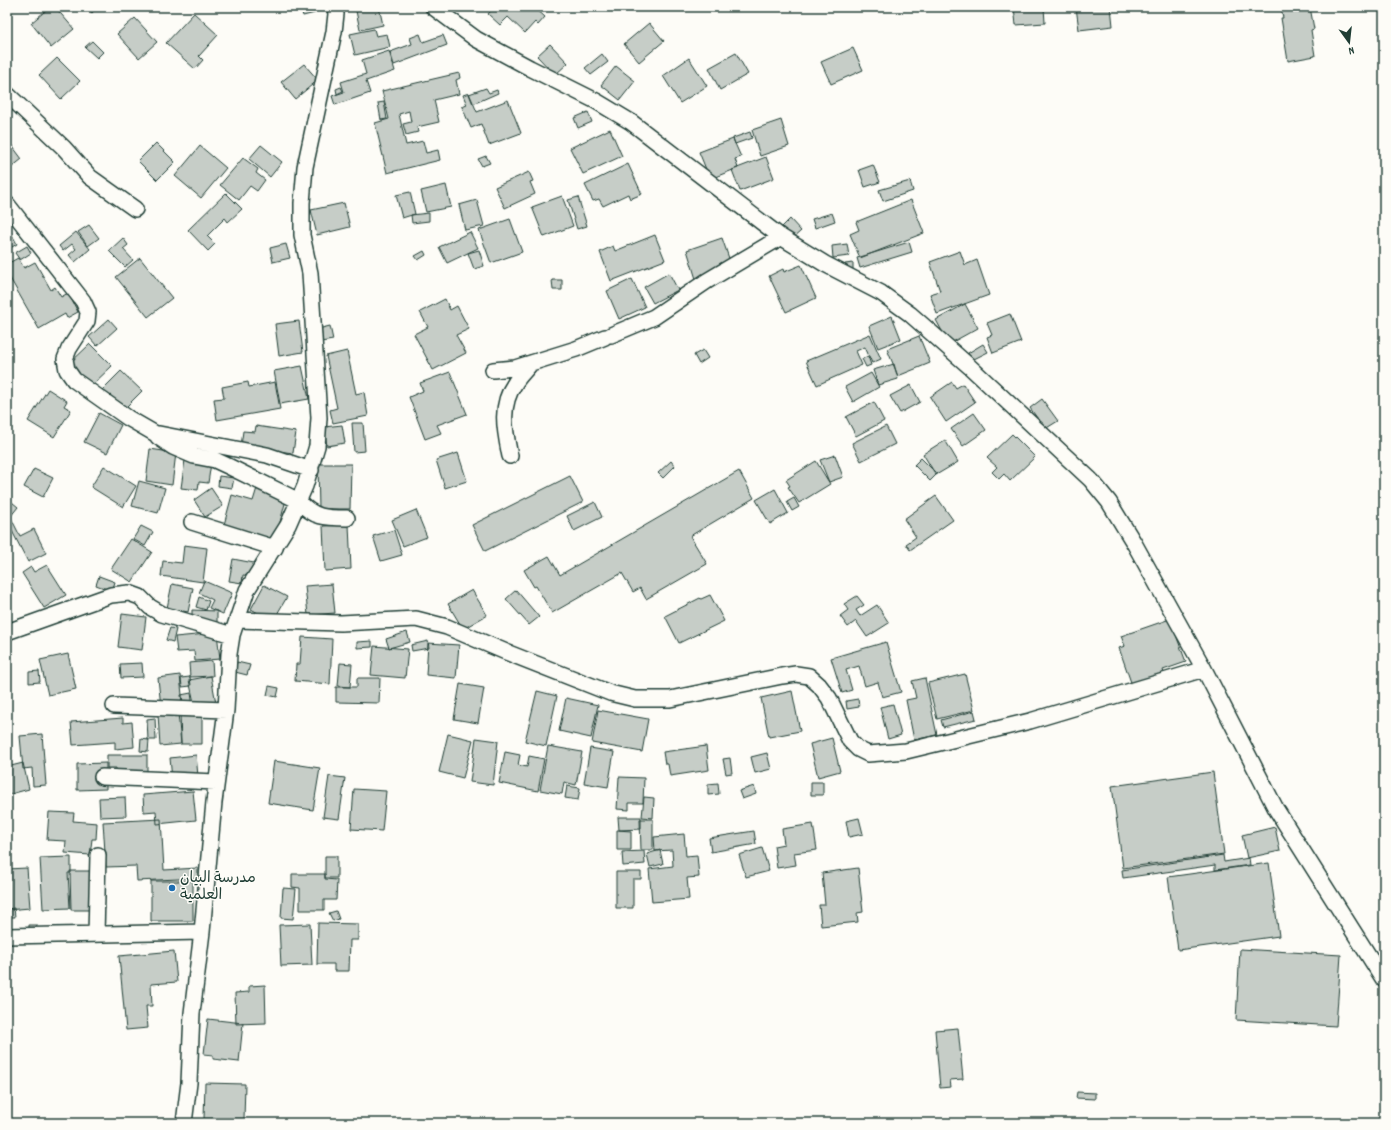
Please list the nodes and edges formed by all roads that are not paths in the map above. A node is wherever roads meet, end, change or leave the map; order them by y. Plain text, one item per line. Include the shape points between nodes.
1 (335, 7) edge
2 (433, 7) edge
3 (7, 94) edge
4 (7, 204) edge
5 (135, 209) dead end
6 (781, 237) junction
7 (531, 363) junction
8 (493, 370) dead end
9 (154, 433) junction
10 (510, 456) dead end
11 (311, 470) junction
12 (298, 501) junction
13 (347, 518) dead end
14 (192, 522) dead end
15 (275, 548) junction
16 (237, 620) junction
17 (7, 632) edge
18 (232, 635) junction
19 (1204, 669) junction
20 (114, 706) dead end
21 (226, 710) junction
22 (102, 777) dead end
23 (216, 782) junction
24 (98, 855) dead end
25 (202, 932) junction
26 (96, 934) junction
27 (7, 936) edge
28 (1384, 980) edge
29 (184, 1123) edge

1 - 11 street via 334,32 305,167 302,203 302,235 310,273 319,418 317,446
2 - 6 street via 476,39 631,122
3 - 5 street via 64,148 90,177
4 - 9 street via 83,301 88,312 87,321 65,359 67,370 74,380
6 - 7 street via 707,281 654,317 576,350
6 - 19 street via 825,264 881,293 910,314 1091,480 1109,502 1134,543
7 - 8 street via 515,368
7 - 10 street via 514,384 506,402 504,418
9 - 11 street via 267,455
9 - 12 street via 173,447 230,466
11 - 12 street
12 - 13 street via 314,514 330,518
12 - 15 street
14 - 15 street
15 - 16 street via 247,590
16 - 18 street
16 - 19 street via 341,623 416,619 447,627 610,693 635,699 670,699 782,676 809,676 820,685 829,698 850,741 868,754 906,751 1030,721
17 - 18 street via 111,595 129,593 140,597 162,614
18 - 21 street
19 - 28 street via 1276,809
20 - 21 street
21 - 23 street
22 - 23 street
23 - 25 street
24 - 26 street
25 - 26 street
25 - 29 street via 192,1013 189,1083
26 - 27 street

